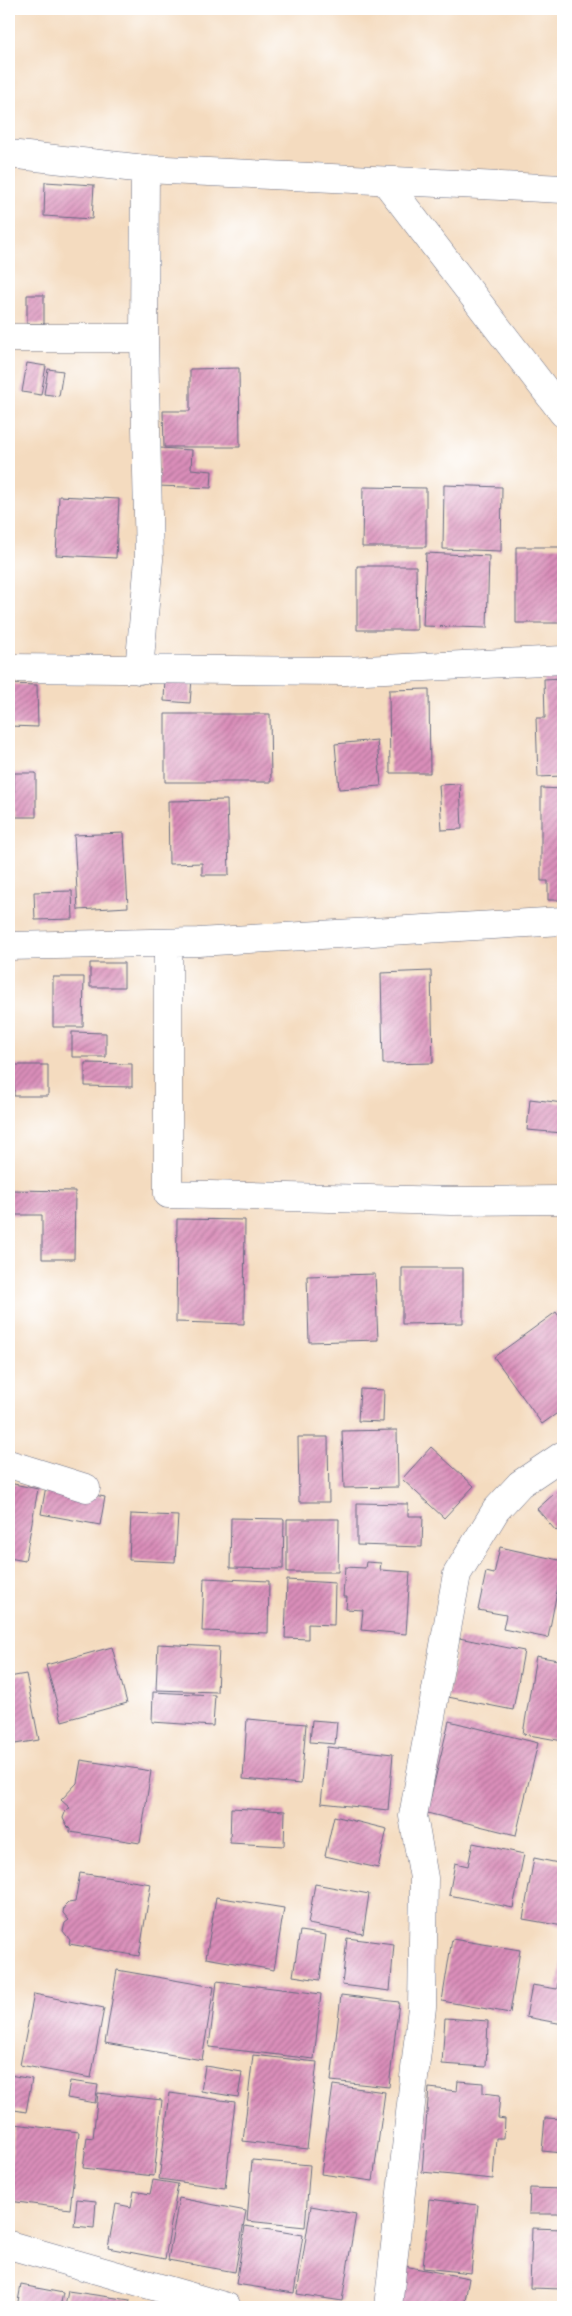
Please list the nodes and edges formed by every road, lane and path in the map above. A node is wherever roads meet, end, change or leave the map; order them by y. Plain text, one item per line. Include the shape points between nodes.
1 (9, 154) edge
2 (145, 169) junction
3 (385, 181) junction
4 (563, 189) edge
5 (9, 338) edge
6 (144, 338) junction
7 (563, 414) edge
8 (563, 660) edge
9 (9, 668) edge
10 (139, 670) junction
11 (563, 921) edge
12 (168, 943) junction
13 (9, 946) edge
14 (563, 1200) edge
15 (563, 1455) edge
16 (9, 1464) edge
17 (86, 1488) dead end
18 (9, 2245) edge
19 (228, 2307) edge
20 (388, 2307) edge

1 - 2 street
2 - 3 street
2 - 6 street
3 - 4 street
3 - 7 street
5 - 6 street
6 - 10 street via 149,560
8 - 10 street via 345,671
9 - 10 street
11 - 12 street
12 - 13 street
12 - 14 street via 168,1194 451,1201
15 - 20 street via 520,1484 496,1510 457,1574 413,1816 424,1878 422,2007
16 - 17 street
18 - 19 street

